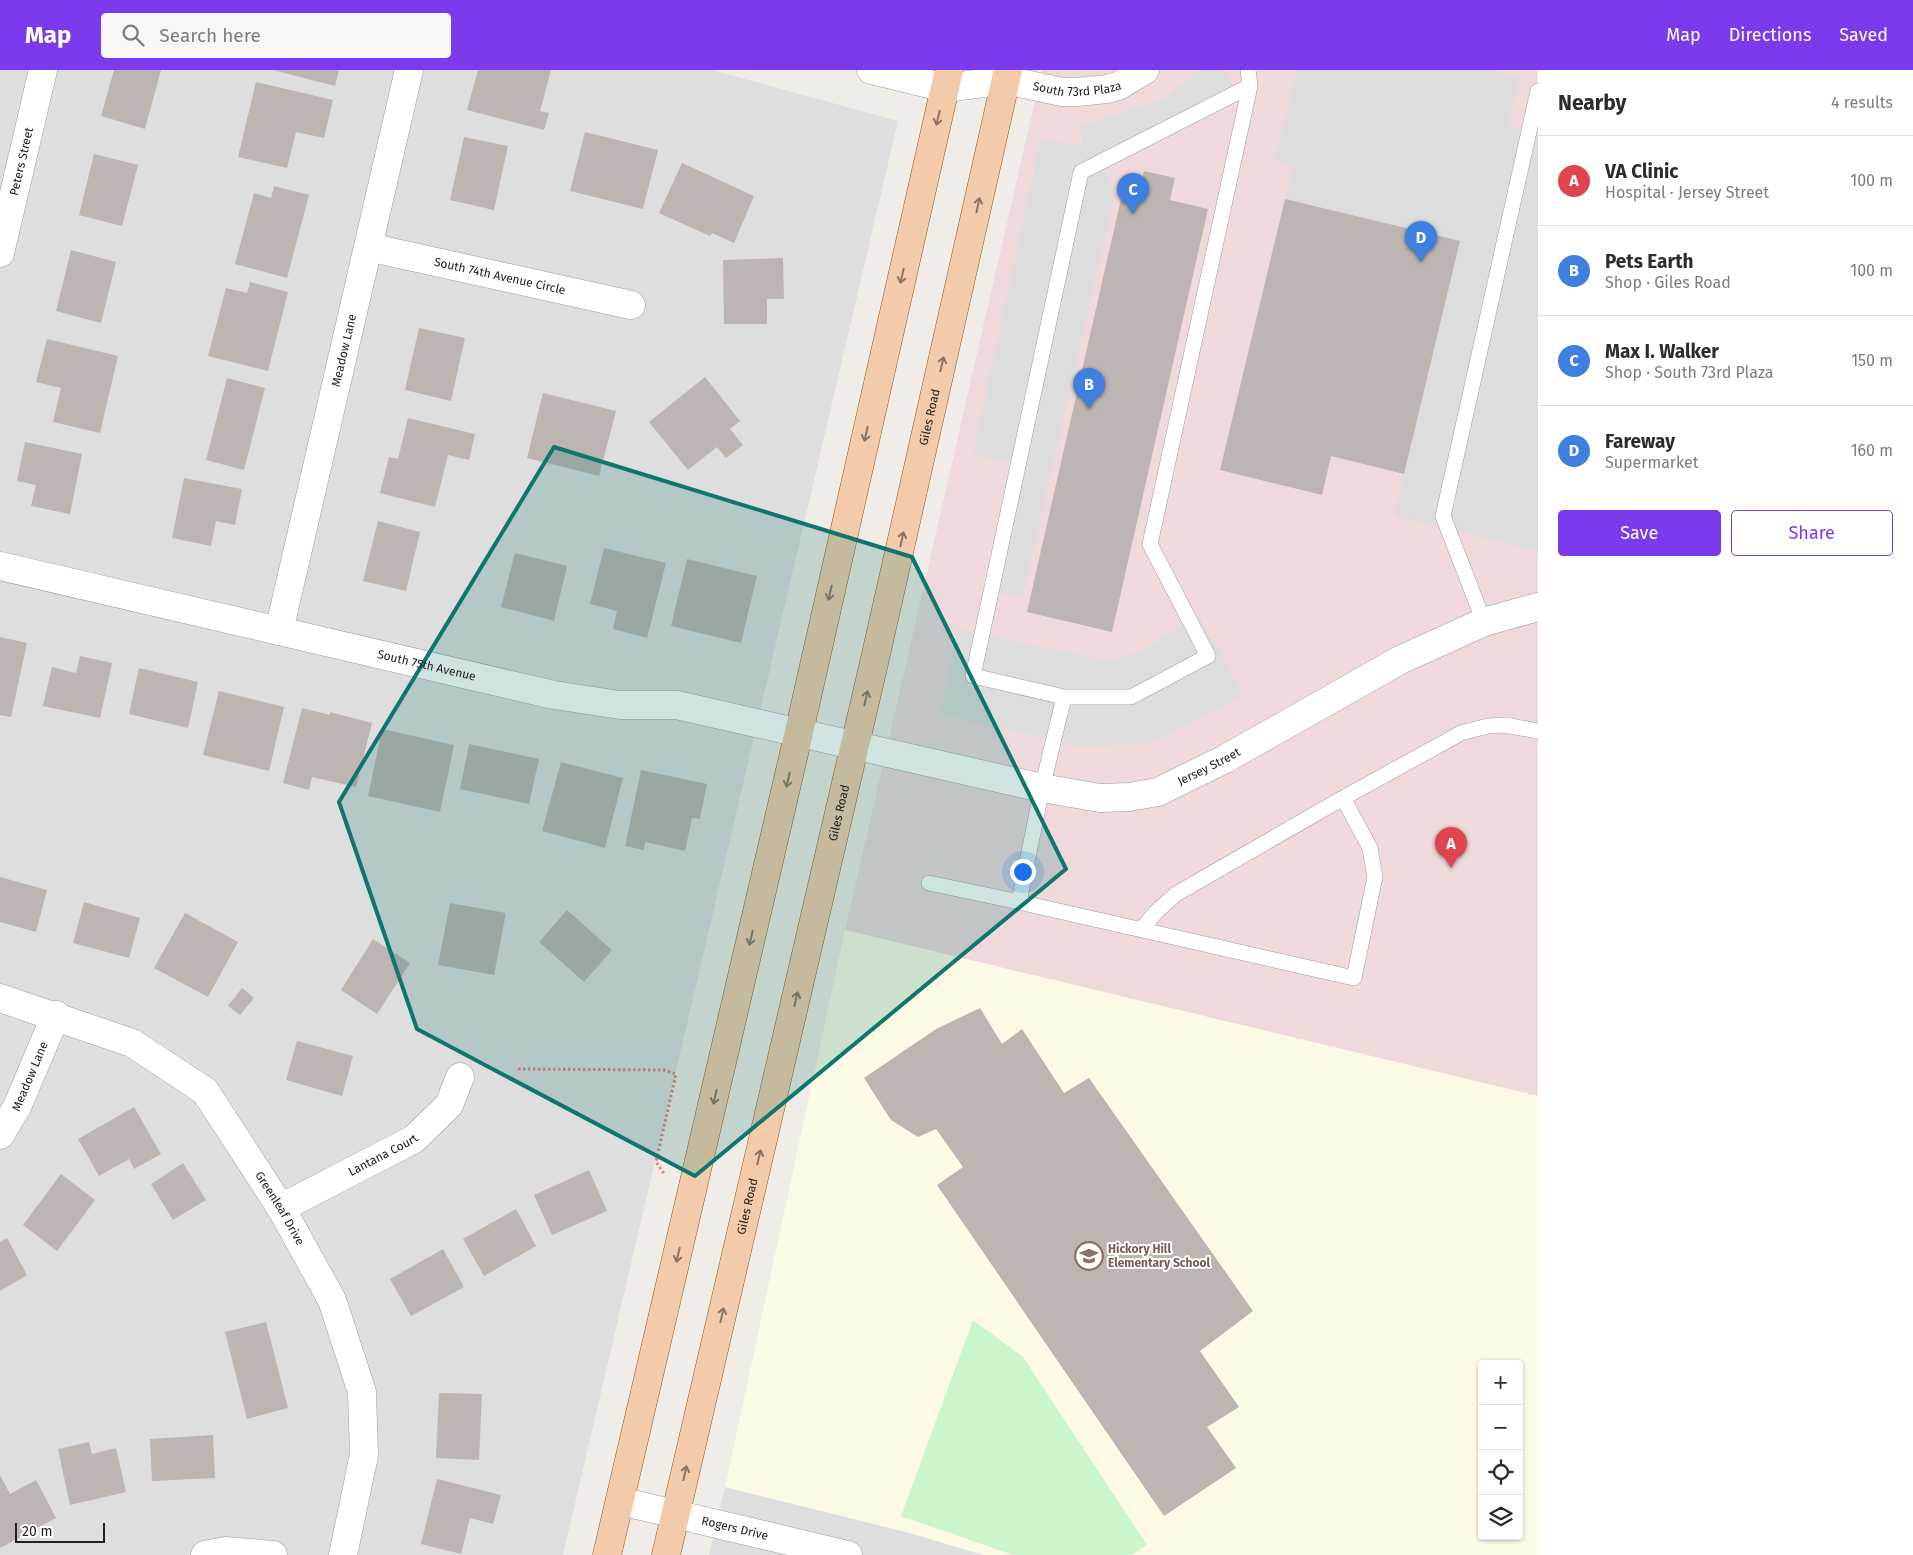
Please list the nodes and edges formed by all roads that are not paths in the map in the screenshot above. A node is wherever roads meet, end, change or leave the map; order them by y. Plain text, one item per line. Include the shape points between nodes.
1 (43, 70) edge
2 (408, 70) edge
3 (871, 70) edge
4 (1145, 70) edge
5 (1248, 70) edge
6 (1002, 73) edge
7 (947, 79) edge
8 (1250, 86) junction
9 (1538, 91) edge
10 (368, 246) junction
11 (0, 253) edge
12 (631, 305) dead end
13 (0, 566) edge
14 (1538, 607) edge
15 (1484, 622) junction
16 (279, 631) junction
17 (1064, 697) junction
18 (1538, 731) edge
19 (799, 732) junction
20 (855, 745) junction
21 (1042, 788) junction
22 (1343, 798) junction
23 (929, 883) dead end
24 (1019, 902) junction
25 (1141, 930) junction
26 (0, 998) edge
27 (56, 1016) junction
28 (460, 1078) dead end
29 (0, 1135) edge
30 (281, 1208) junction
31 (620, 1501) junction
32 (675, 1514) junction
33 (205, 1555) edge
34 (273, 1555) edge
35 (343, 1555) edge
36 (607, 1555) edge
37 (666, 1555) edge
38 (848, 1555) edge

1 - 11 street, Peters Street
2 - 10 street, Meadow Lane
3 - 7 street
4 - 6 street, South 73rd Plaza via 1118,86 1077,92 1062,92
5 - 8 lane
6 - 7 street, South 73rd Plaza
20 -> 6 main road, Giles Road
7 -> 19 main road
8 - 17 lane via 1150,544 1208,656 1131,697
8 - 17 lane via 1081,172 973,676
9 - 15 lane via 1443,516
10 - 12 street, South 74th Avenue Circle
10 - 16 street, Meadow Lane
13 - 16 street, South 75th Avenue
14 - 15 street, Jersey Street
15 - 21 street, Jersey Street via 1400,660 1225,759 1158,792 1100,798
16 - 19 street, South 75th Avenue via 554,695 620,705 677,705
17 - 21 lane
18 - 22 lane via 1505,725 1461,733
19 - 20 street, South 75th Avenue
19 -> 31 main road
20 - 21 street, Jersey Street
32 -> 20 main road, Giles Road
21 - 24 lane
22 - 25 lane via 1176,894
22 - 25 lane via 1370,848 1375,877 1354,978
23 - 24 lane
24 - 25 lane
26 - 27 street, Greenleaf Drive
27 - 29 street, Meadow Lane via 17,1107
27 - 30 street, Greenleaf Drive via 132,1043 205,1091
28 - 30 street, Lantana Court via 449,1105 414,1139
30 - 35 street, Greenleaf Drive via 332,1300 362,1392 364,1455
31 - 32 street, Rogers Drive
31 - 36 main road
32 - 37 main road, Giles Road
32 - 38 street, Rogers Drive
33 - 34 street via 226,1551

